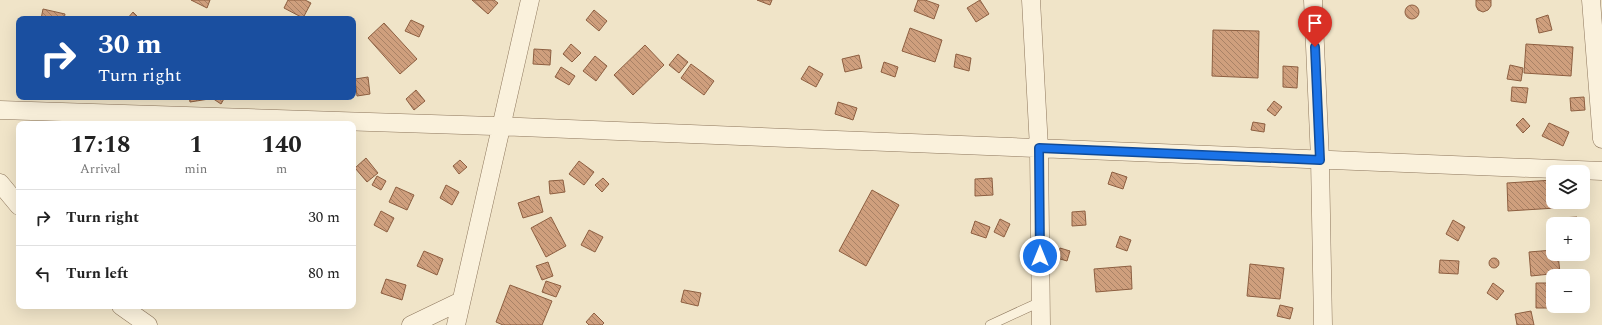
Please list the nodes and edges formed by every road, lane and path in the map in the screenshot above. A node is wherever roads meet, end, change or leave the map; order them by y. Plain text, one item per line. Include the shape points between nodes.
1 (530, 0) edge
2 (1031, 0) edge
3 (1313, 0) edge
4 (1591, 0) edge
5 (0, 110) edge
6 (344, 121) edge
7 (356, 121) edge
8 (501, 126) junction
9 (1602, 139) edge
10 (1039, 148) junction
11 (1320, 160) junction
12 (1602, 171) edge
13 (0, 183) edge
14 (16, 202) edge
15 (461, 300) junction
16 (1040, 302) junction
17 (125, 309) edge
18 (148, 325) edge
19 (411, 325) edge
20 (456, 325) edge
21 (990, 325) edge
22 (1041, 325) edge
23 (1322, 325) edge

1 - 8 street
2 - 10 street
3 - 11 street
4 - 9 street
5 - 6 street
7 - 8 street
8 - 10 street
8 - 15 street
10 - 11 street
10 - 16 street
11 - 12 street
11 - 23 street
13 - 14 street
15 - 19 street
15 - 20 street
16 - 21 lane
16 - 22 street
17 - 18 street

